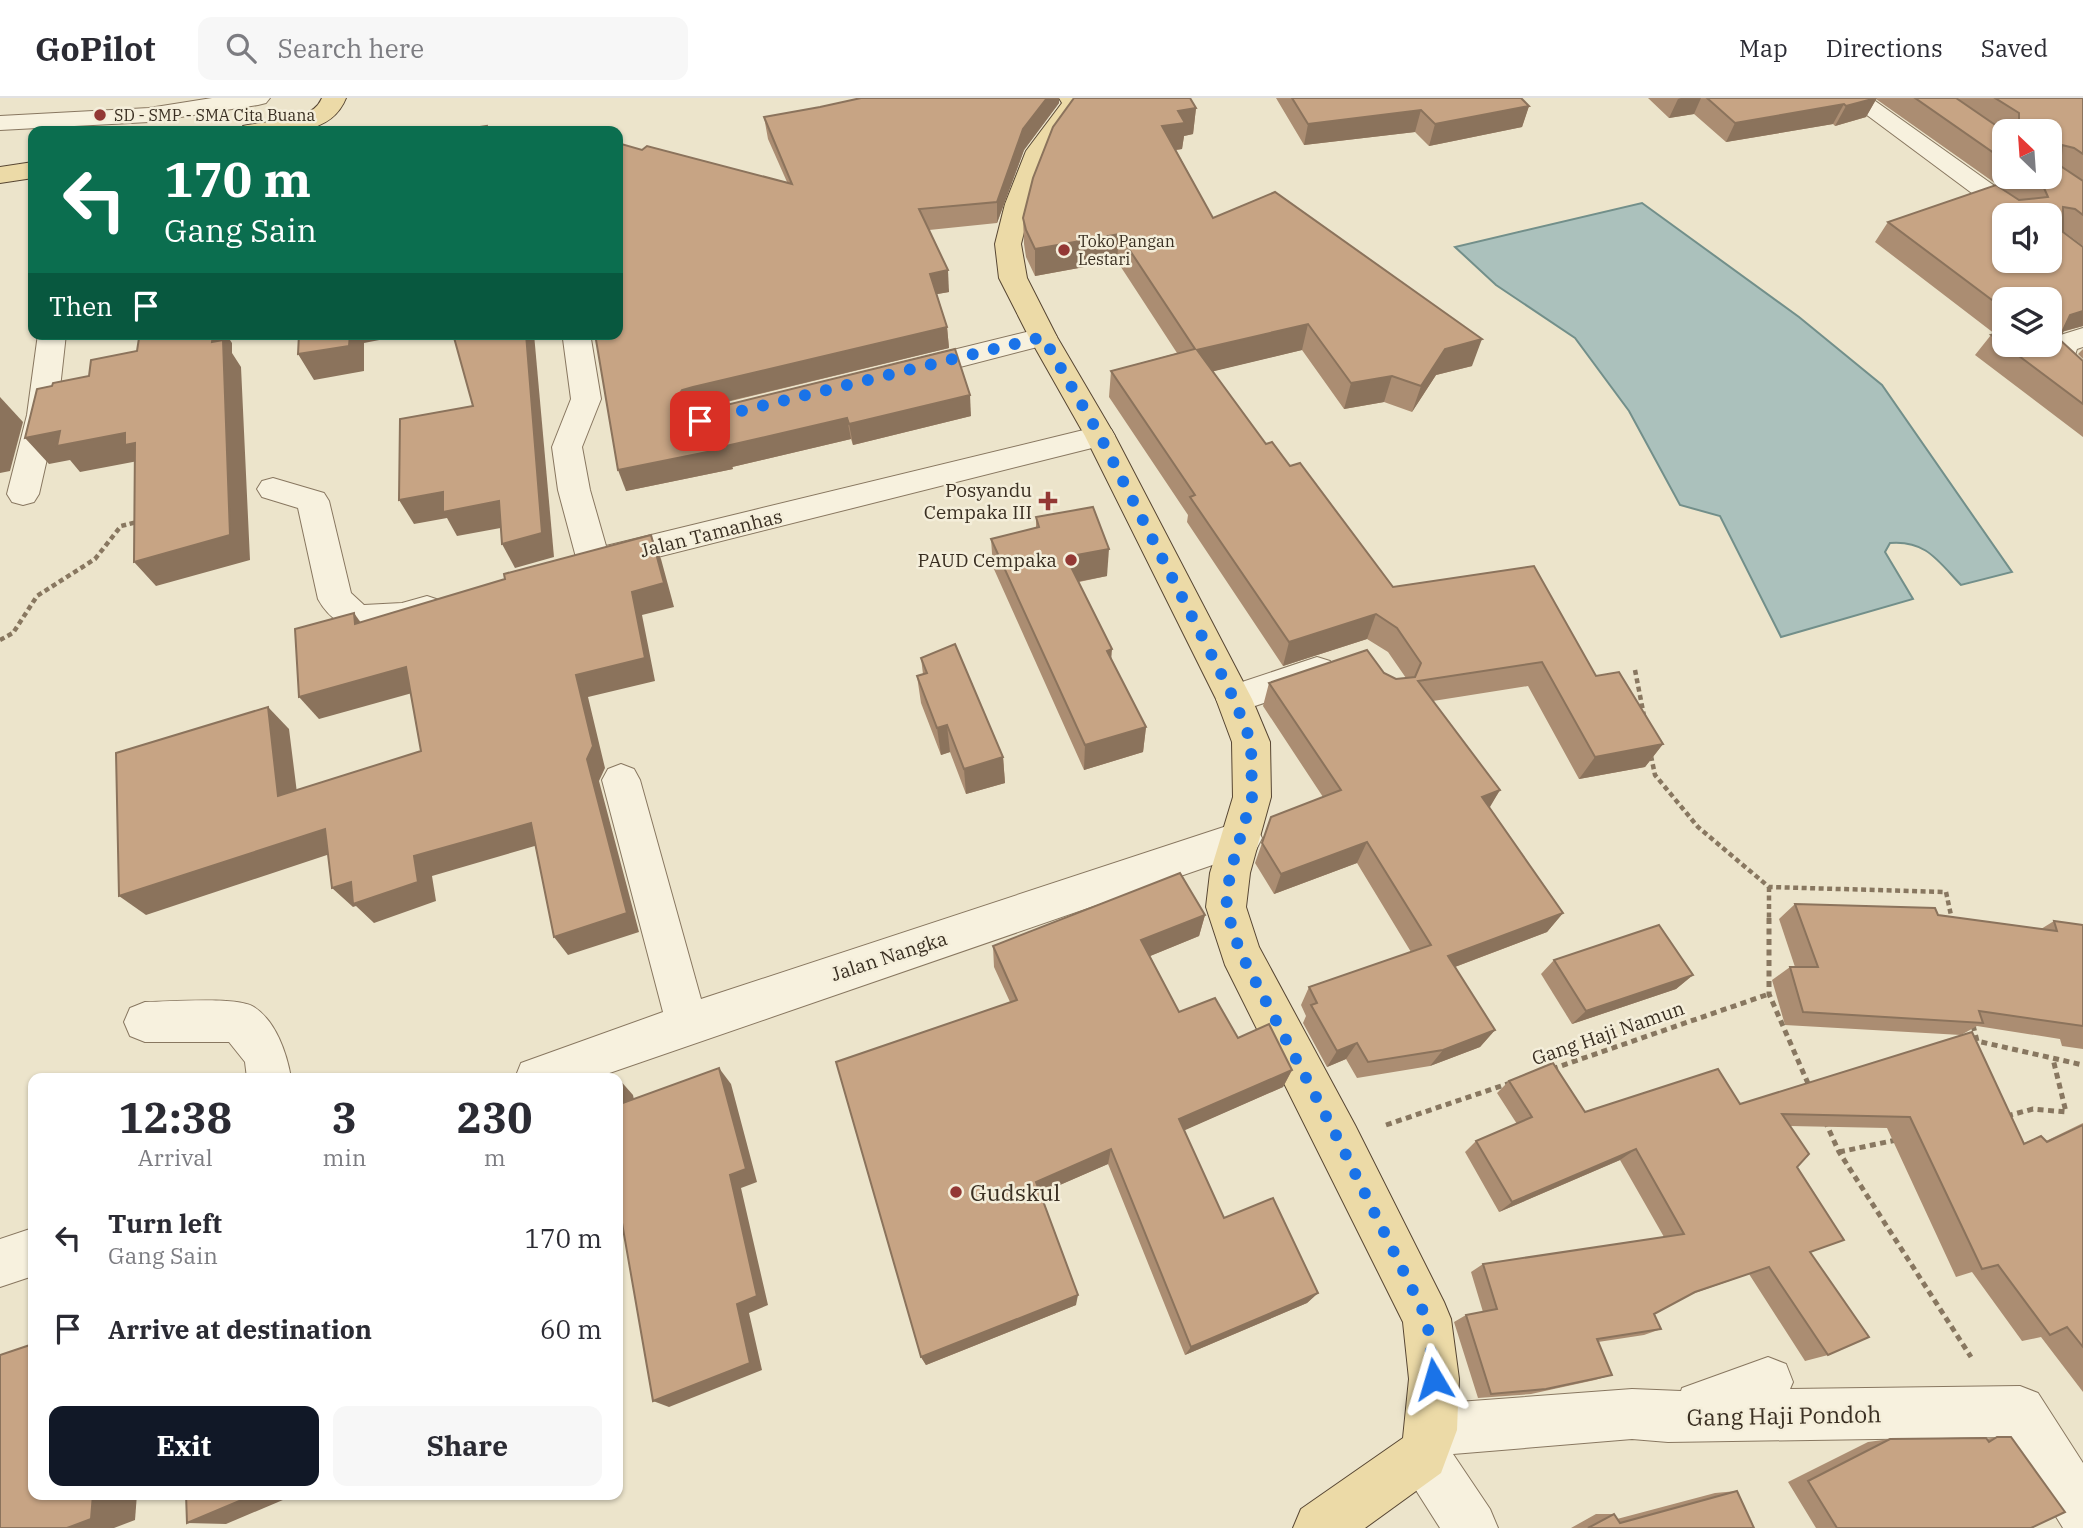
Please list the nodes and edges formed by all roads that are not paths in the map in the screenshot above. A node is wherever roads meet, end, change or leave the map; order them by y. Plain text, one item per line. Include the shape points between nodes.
1 (258, 98) edge
2 (334, 98) edge
3 (1856, 98) edge
4 (1081, 101) edge
5 (91, 115) edge
6 (0, 123) edge
7 (280, 126) edge
8 (28, 171) edge
9 (0, 174) edge
10 (2001, 203) edge
11 (1043, 337) junction
12 (2083, 337) edge
13 (51, 340) edge
14 (577, 340) edge
15 (884, 376) edge
16 (2083, 377) edge
17 (1100, 436) junction
18 (273, 489) dead end
19 (23, 494) dead end
20 (453, 601) edge
21 (1345, 662) edge
22 (1234, 699) junction
23 (621, 780) dead end
24 (1242, 838) junction
25 (145, 1021) dead end
26 (687, 1024) junction
27 (268, 1073) edge
28 (551, 1073) edge
29 (28, 1254) edge
30 (0, 1263) edge
31 (1768, 1382) dead end
32 (1668, 1417) junction
33 (1427, 1443) junction
34 (2083, 1511) edge
35 (1320, 1528) edge
36 (1471, 1528) edge

1 - 5 street via 149,115
2 - 7 main road via 324,115
3 - 10 street
4 - 11 main road via 1038,151 1009,244 1013,278
5 - 6 street
8 - 9 main road
11 - 15 street
11 - 17 main road
12 - 16 street via 2064,343 2060,358
13 - 19 street via 42,415
14 - 17 street, Jalan Tamanhas via 586,400 567,447 581,565
17 - 22 main road
18 - 20 street via 313,501 335,599 356,618 402,616
21 - 22 street
22 - 24 main road via 1251,742 1252,797
23 - 26 street
24 - 26 street, Jalan Nangka
24 - 33 main road via 1230,873 1226,908 1240,952 1427,1319 1434,1379
25 - 27 street via 240,1021 265,1054
26 - 28 street, Jalan Nangka
29 - 30 street
31 - 32 street
32 - 33 street, Gang Haji Pondoh via 1632,1414
32 - 34 street, Gang Haji Pondoh via 2020,1411
33 - 35 main road
33 - 36 street

